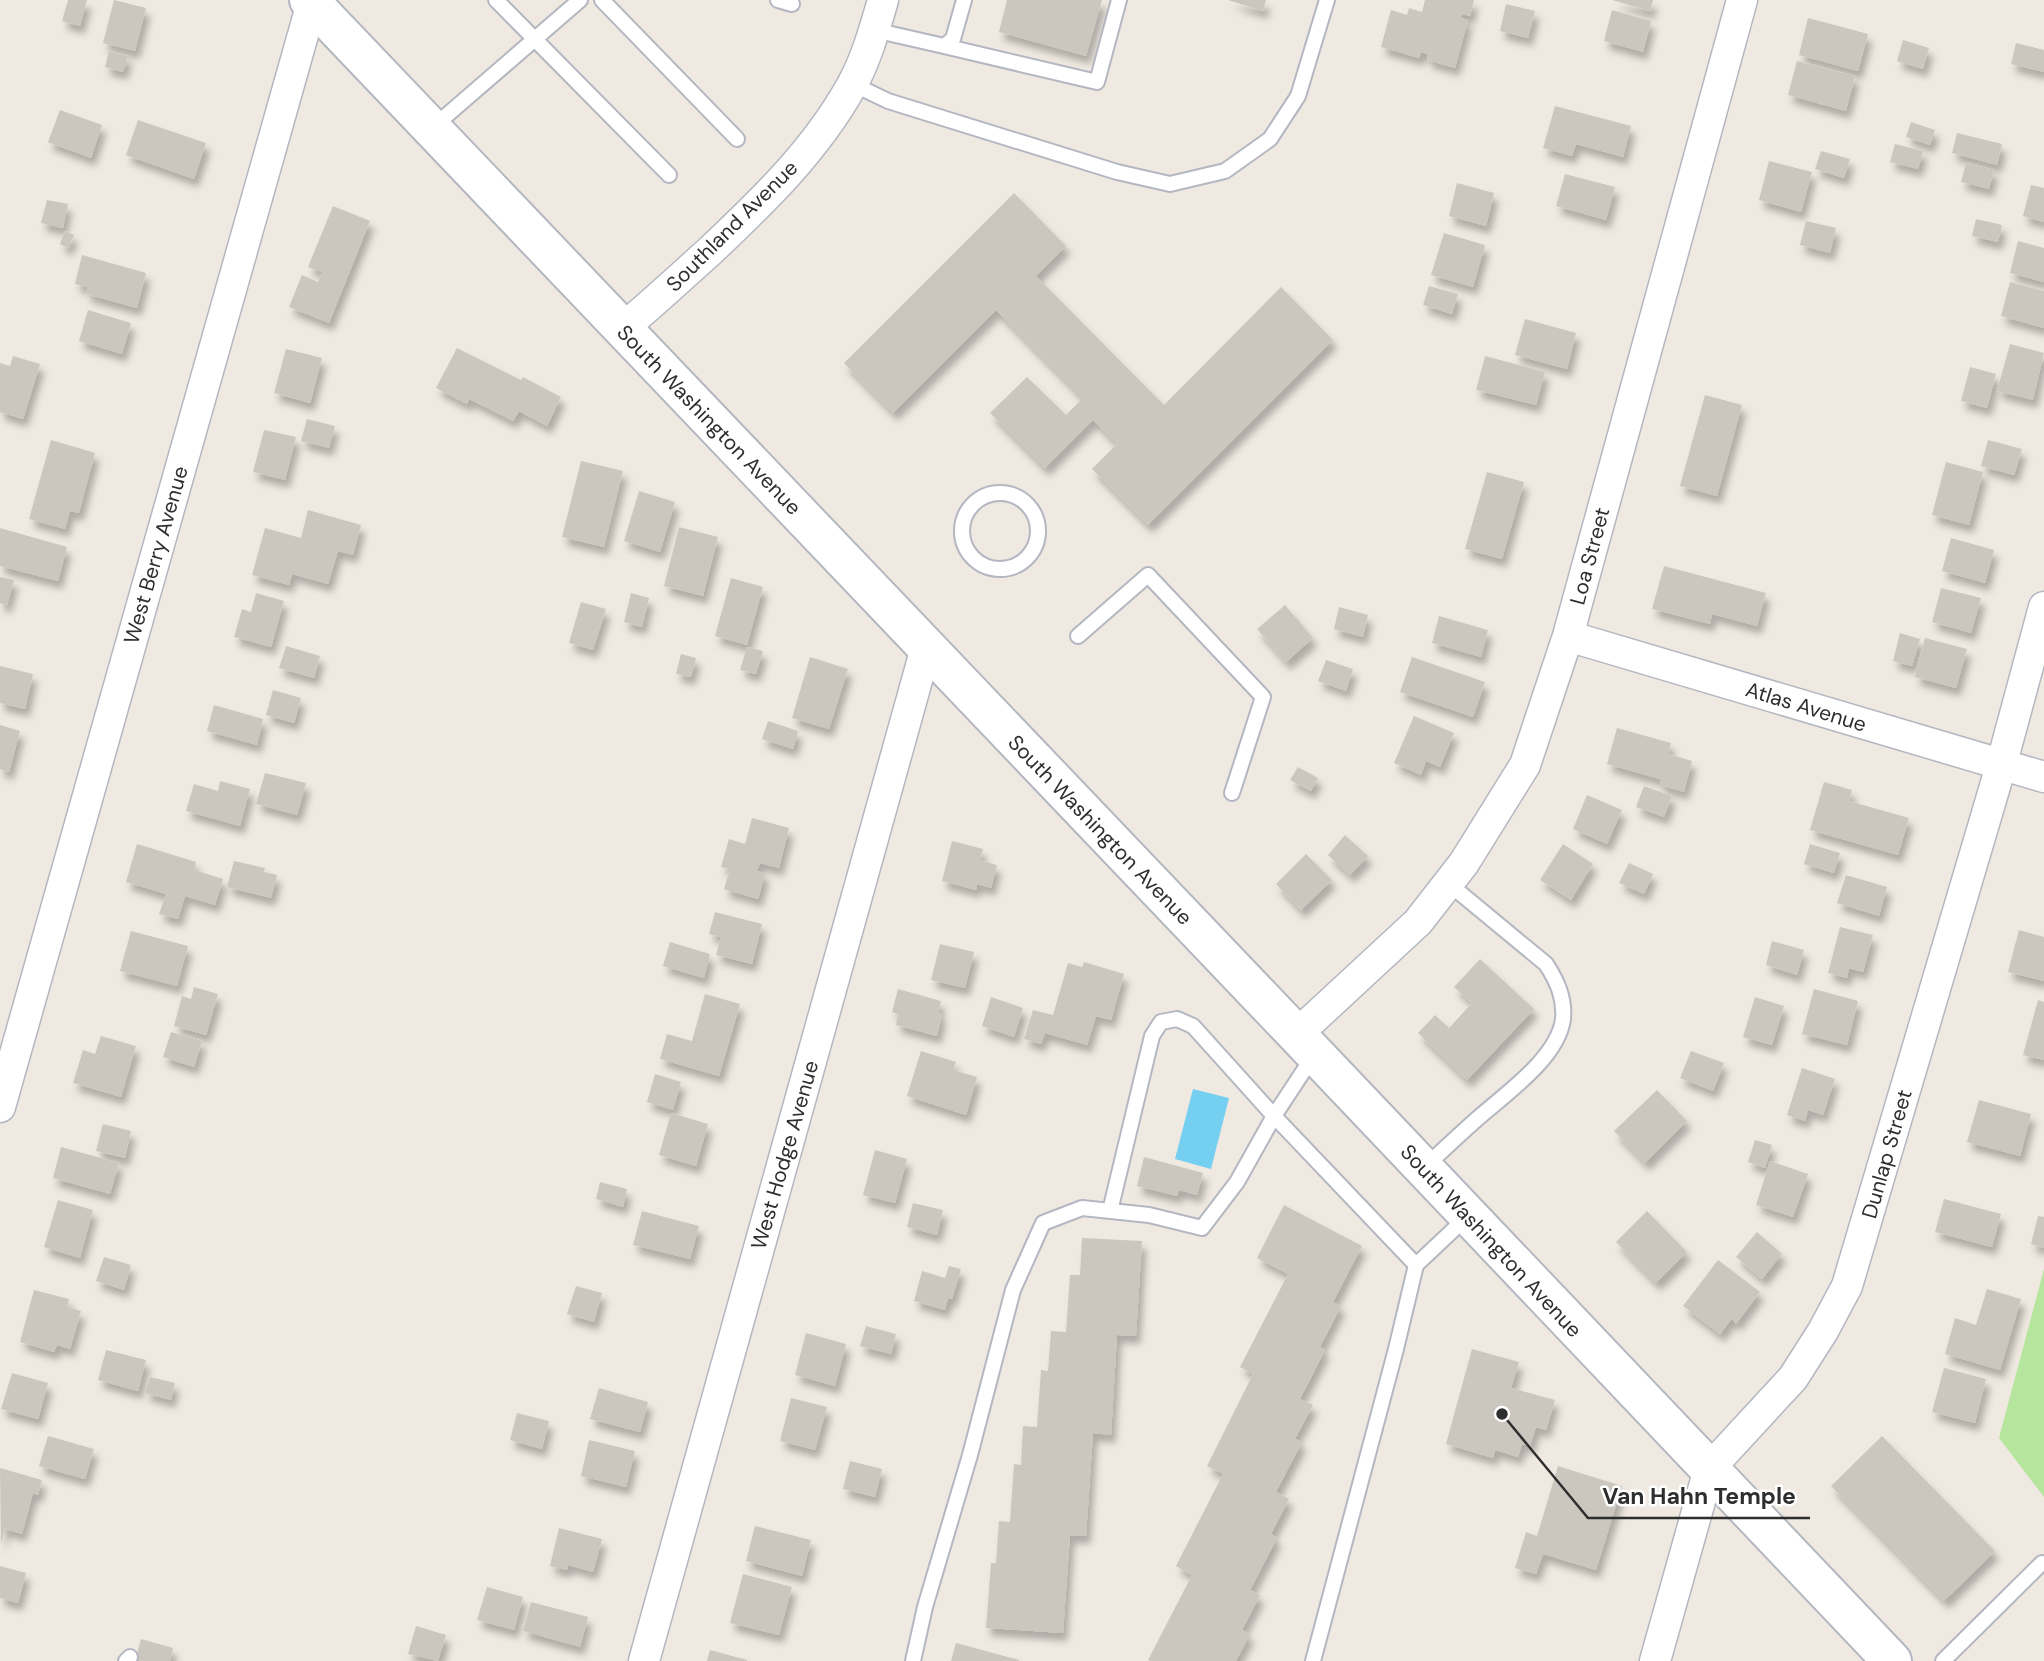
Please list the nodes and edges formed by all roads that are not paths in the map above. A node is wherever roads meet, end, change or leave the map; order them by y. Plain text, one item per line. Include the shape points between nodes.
1 (496, 0) edge
2 (580, 0) edge
3 (602, 0) edge
4 (883, 0) edge
5 (964, 0) edge
6 (1119, 0) edge
7 (1327, 0) edge
8 (1742, 0) edge
9 (310, 2) edge
10 (874, 30) junction
11 (534, 40) junction
12 (944, 46) junction
13 (853, 84) junction
14 (431, 128) junction
15 (737, 139) dead end
16 (669, 175) dead end
17 (622, 329) junction
18 (961, 533) joint
19 (2044, 607) edge
20 (1078, 636) dead end
21 (1568, 636) junction
22 (926, 648) junction
23 (2001, 766) junction
24 (2044, 777) edge
25 (1232, 793) dead end
26 (1448, 883) junction
27 (1306, 1044) junction
28 (0, 1107) edge
29 (1274, 1116) junction
30 (1423, 1169) junction
31 (1110, 1211) junction
32 (1468, 1216) junction
33 (1416, 1265) junction
34 (1709, 1469) junction
35 (2042, 1563) dead end
36 (644, 1661) edge
37 (913, 1661) edge
38 (1313, 1661) edge
39 (1655, 1661) edge
40 (1892, 1661) edge
41 (1943, 1661) edge

1 - 11 lane
2 - 11 lane
3 - 15 lane
4 - 10 street, Southland Avenue
5 - 12 lane via 953,39
6 - 12 lane via 1097,82
7 - 13 lane via 1298,96 1270,139 1226,171 1170,184 900,105
8 - 21 street, Loa Street
9 - 14 street, South Washington Avenue
9 - 28 street, West Berry Avenue
10 - 12 lane
10 - 13 street, Southland Avenue
11 - 14 lane
11 - 16 lane
13 - 17 street, Southland Avenue via 809,149 767,198
14 - 17 street, South Washington Avenue
17 - 22 street, South Washington Avenue
18 - 18 lane via 970,556 993,569 1014,568 1027,558 1038,536 1026,503 1003,493 978,499 969,508
19 - 23 street, Dunlap Street
20 - 25 lane via 1148,575 1263,697
21 - 23 street, Atlas Avenue
21 - 26 street, Loa Street via 1525,765
22 - 27 street, South Washington Avenue
22 - 36 street, West Hodge Avenue
23 - 24 street, Atlas Avenue
23 - 34 street, Dunlap Street via 1847,1286 1793,1378
26 - 27 street, Loa Street
26 - 30 lane via 1546,964 1563,1001 1563,1021 1556,1041 1530,1073
27 - 29 lane
27 - 30 street, South Washington Avenue
29 - 31 lane via 1237,1182 1202,1228
29 - 31 lane via 1193,1026 1177,1019 1161,1022 1152,1036
29 - 33 lane
30 - 32 street, South Washington Avenue
31 - 37 lane via 1082,1208 1043,1223 1013,1290
32 - 33 lane
32 - 34 street, South Washington Avenue
33 - 38 lane
34 - 39 street, Dunlap Street
34 - 40 street, South Washington Avenue
35 - 41 lane

